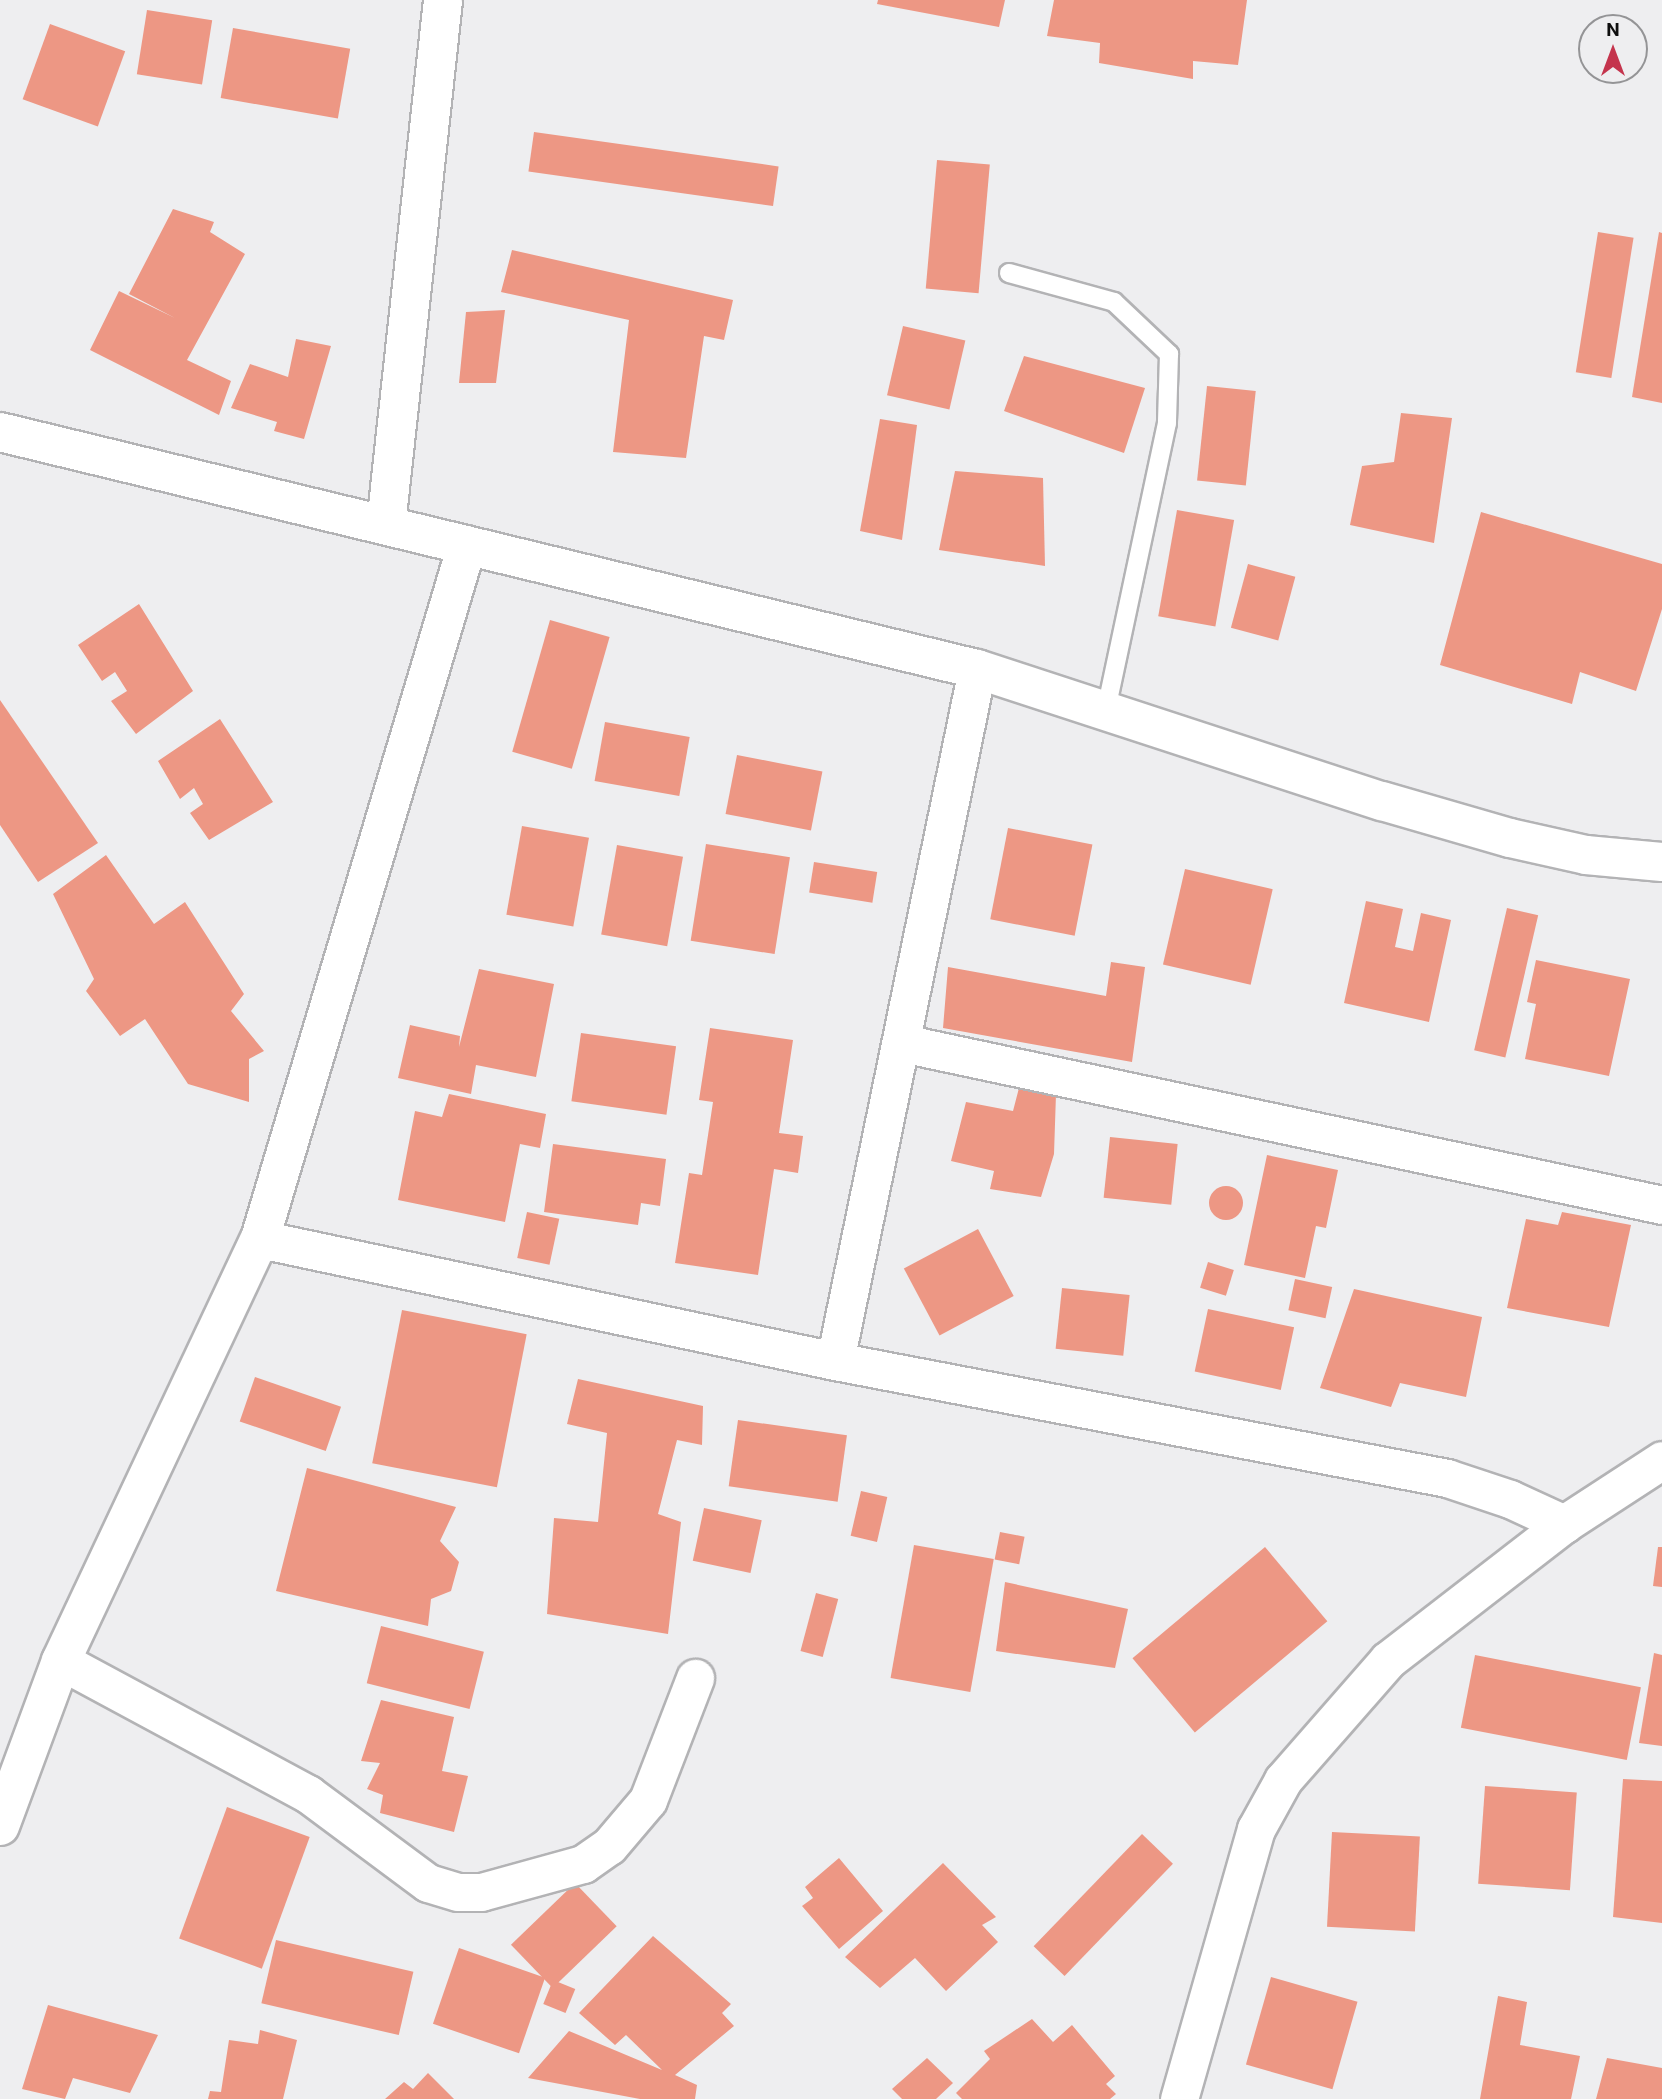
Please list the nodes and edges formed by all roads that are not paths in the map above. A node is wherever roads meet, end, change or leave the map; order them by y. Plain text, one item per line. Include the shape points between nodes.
1 (443, 0) edge
2 (1009, 273) dead end
3 (0, 432) edge
4 (386, 525) junction
5 (467, 545) junction
6 (977, 669) junction
7 (1106, 709) junction
8 (1662, 862) edge
9 (902, 1043) junction
10 (1662, 1205) edge
11 (260, 1238) junction
12 (835, 1361) junction
13 (1662, 1460) edge
14 (1564, 1524) junction
15 (61, 1661) junction
16 (695, 1678) dead end
17 (0, 1826) edge
18 (1179, 2099) edge

1 - 4 street
2 - 7 lane via 1114,302 1169,354 1167,423
3 - 4 street
4 - 5 street
5 - 6 street
5 - 11 street
6 - 7 street
6 - 9 street
7 - 8 street via 1382,801 1510,838 1586,855
9 - 10 street
9 - 12 street
11 - 12 street
11 - 15 street
12 - 14 street via 1447,1478 1510,1499
13 - 14 street
14 - 18 street via 1388,1660 1283,1780 1256,1829
15 - 16 street via 308,1794 428,1883 458,1892 481,1892 583,1864 609,1846 648,1800
15 - 17 street

